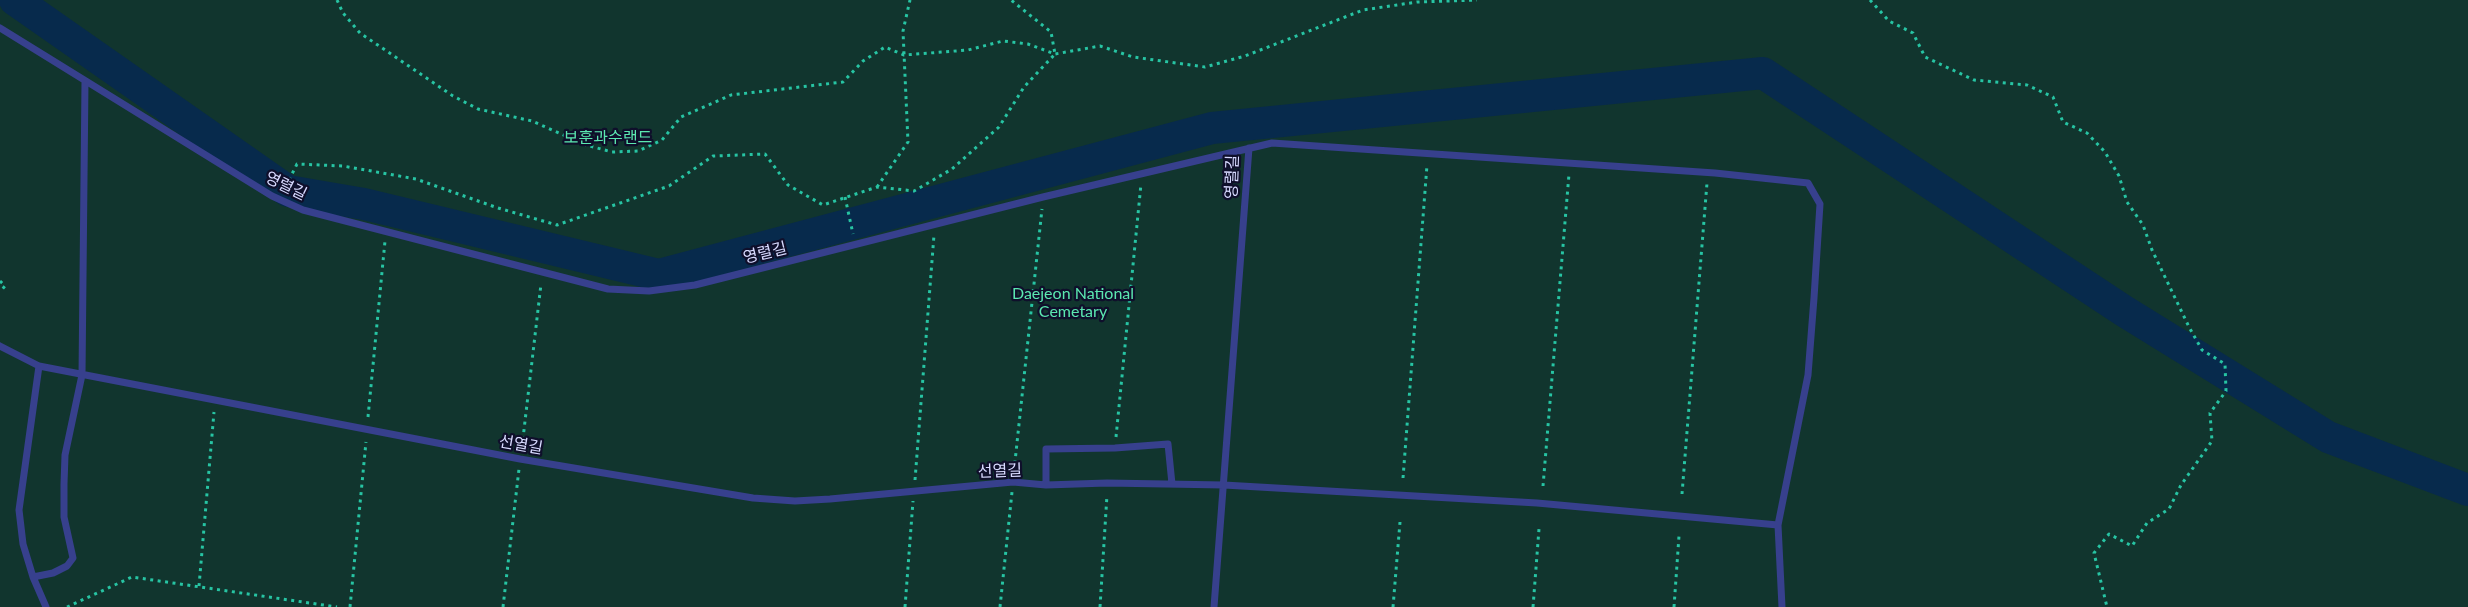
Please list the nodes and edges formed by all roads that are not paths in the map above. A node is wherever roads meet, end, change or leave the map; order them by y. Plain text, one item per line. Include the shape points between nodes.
1 (0, 28) edge
2 (85, 81) junction
3 (1249, 148) junction
4 (0, 346) edge
5 (39, 366) junction
6 (82, 375) junction
7 (1172, 484) junction
8 (1046, 485) junction
9 (1224, 485) junction
10 (1778, 525) junction
11 (33, 577) junction
12 (46, 607) edge
13 (1214, 607) edge
14 (1782, 607) edge

1 - 2 lane, 영렬길
2 - 3 lane, 영렬길 via 272,196 303,210 608,289 649,291 695,285
2 - 6 lane
3 - 9 lane, 영렬길
3 - 10 lane via 1272,143 1808,183 1820,204 1808,375
4 - 5 lane, 선열길
5 - 6 lane, 선열길
5 - 11 lane via 19,510 23,544
6 - 8 lane, 선열길 via 520,459 753,498 795,501 1013,482
6 - 11 lane via 65,455 64,517 72,558 67,566 53,573
7 - 8 lane
7 - 8 lane via 1168,444 1046,449
7 - 9 lane
9 - 10 lane via 1537,503
9 - 13 lane, 영렬길
10 - 14 lane
11 - 12 lane

